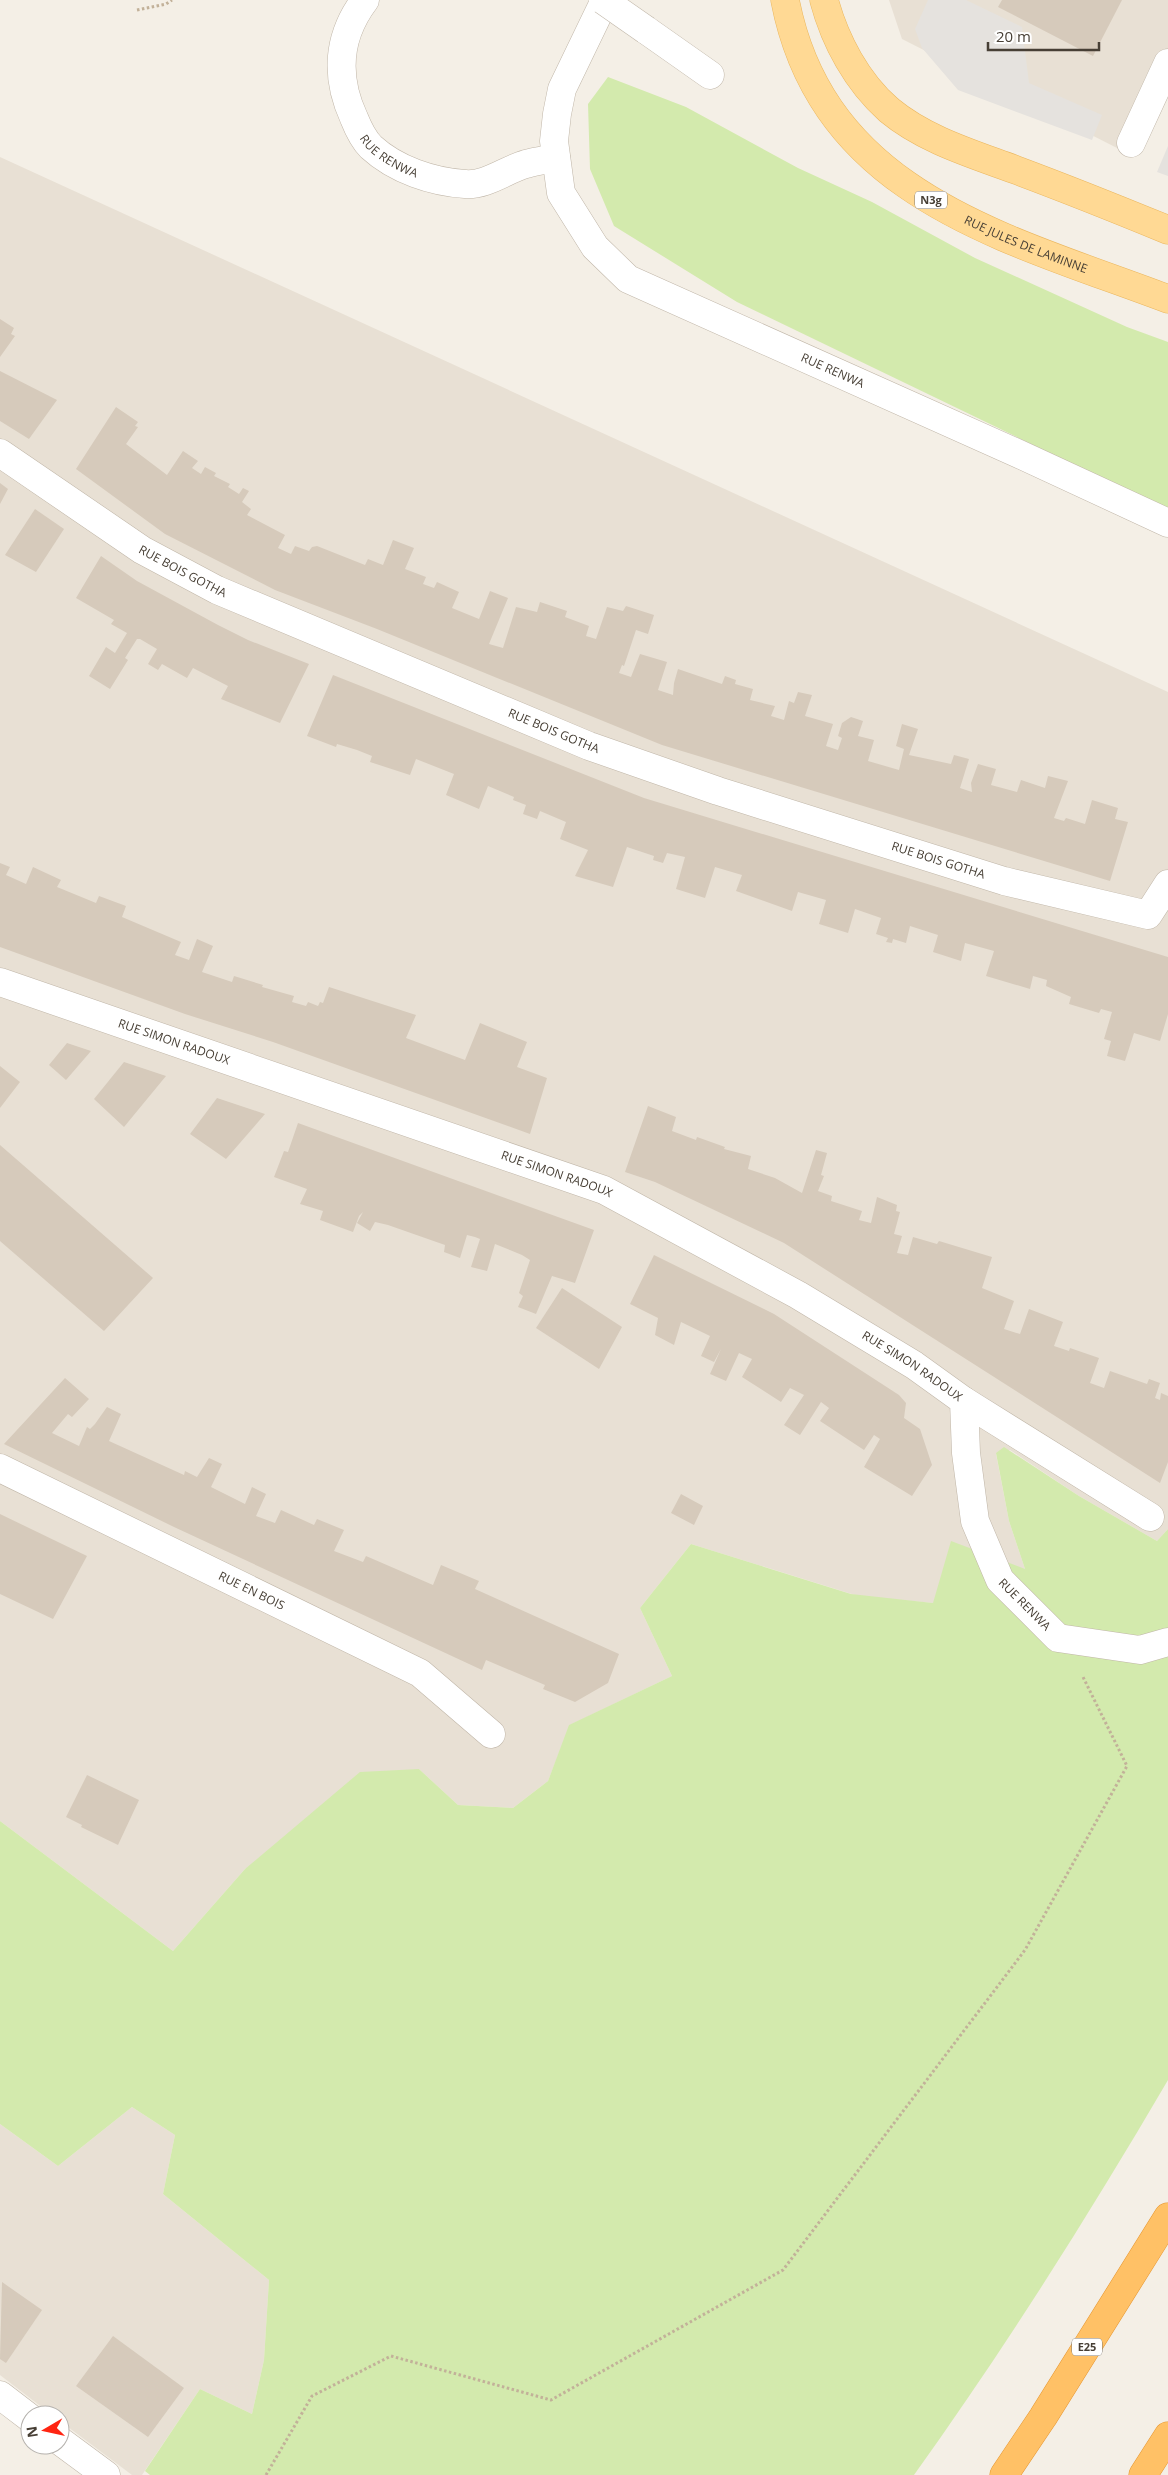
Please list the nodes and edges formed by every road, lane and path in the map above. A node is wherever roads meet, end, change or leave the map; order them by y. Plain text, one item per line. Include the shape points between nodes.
1 (172, 0) edge
2 (365, 0) edge
3 (604, 0) edge
4 (785, 0) edge
5 (824, 0) edge
6 (138, 10) dead end
7 (1168, 63) edge
8 (710, 75) dead end
9 (1131, 143) dead end
10 (556, 158) junction
11 (1168, 230) edge
12 (1168, 299) edge
13 (0, 452) edge
14 (1168, 523) edge
15 (1168, 884) edge
16 (1158, 919) edge
17 (0, 982) edge
18 (964, 1401) junction
19 (0, 1468) edge
20 (1150, 1516) dead end
21 (975, 1521) joint
22 (1064, 1639) junction
23 (1168, 1642) edge
24 (491, 1734) dead end
25 (1168, 2218) edge
26 (0, 2395) edge
27 (20, 2410) edge
28 (1168, 2436) edge
29 (70, 2448) edge
30 (106, 2475) edge
31 (266, 2475) edge
32 (1004, 2475) edge
33 (1143, 2475) edge

1 - 6 path
2 - 10 street, RUE RENWA via 350,23 340,71 346,102 358,129 371,147 399,166 431,179 468,185 525,164
3 - 8 street, RUE RENWA, bridge
3 - 10 street, RUE RENWA via 562,89 556,114
4 - 12 main road, RUE JULES DE LAMINNE / N3g via 799,49 816,88 850,137 887,172 911,189 990,232
5 - 11 main road via 848,60 868,89 889,110 919,130 958,148
7 - 9 street
10 - 14 street, RUE RENWA via 561,193 574,218 595,247 628,279
13 - 16 street, RUE BOIS GOTHA via 142,550 218,590 589,746 718,791 995,878
15 - 16 street, RUE BOIS GOTHA
17 - 18 street, RUE SIMON RADOUX via 604,1190 798,1295 914,1365
18 - 20 street
18 - 21 street, RUE SIMON RADOUX via 966,1453
19 - 24 street, RUE EN BOIS via 420,1673
21 - 22 street, RUE RENWA via 1000,1580 1058,1638
22 - 23 street, RUE RENWA via 1140,1650
22 - 31 path via 1127,1766 1025,1950 783,2270 551,2400 392,2356 312,2396
25 - 32 highway, E25
26 - 27 street
28 - 33 highway
29 - 30 street

